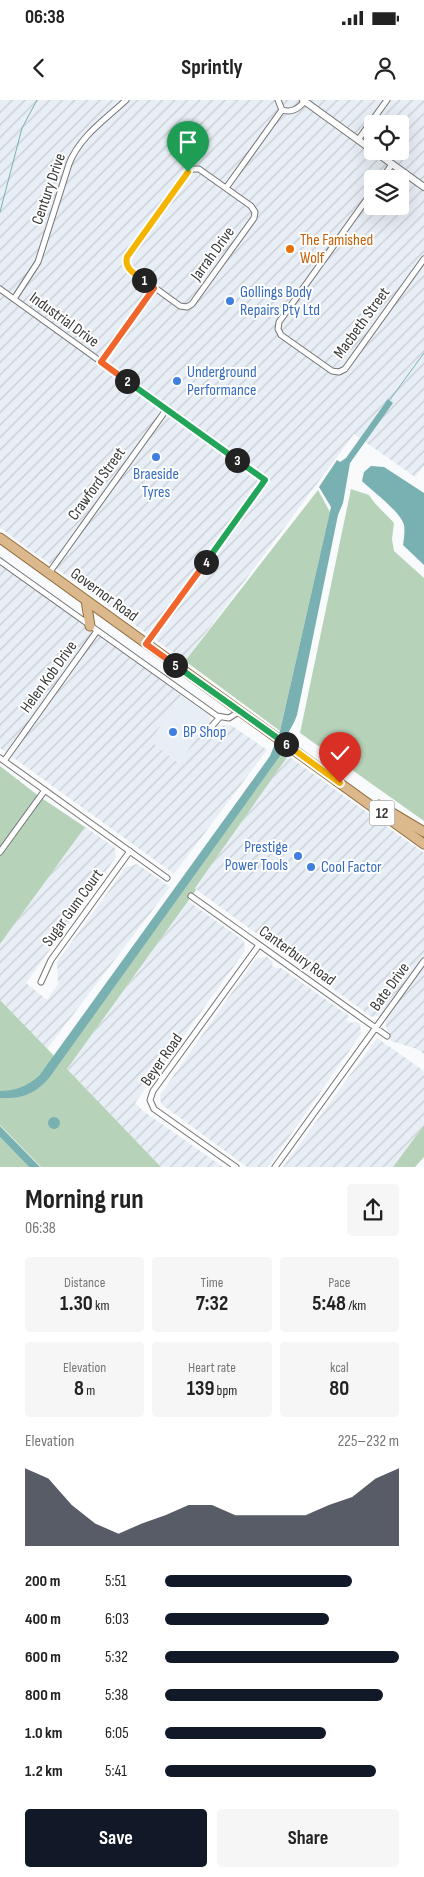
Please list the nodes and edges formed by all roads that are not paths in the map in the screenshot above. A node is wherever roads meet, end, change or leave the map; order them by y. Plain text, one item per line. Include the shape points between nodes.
1 (126, 100) edge
2 (278, 100) edge
3 (387, 100) edge
4 (304, 101) edge
5 (282, 110) junction
6 (358, 140) junction
7 (364, 144) edge
8 (386, 160) edge
9 (392, 164) junction
10 (388, 170) edge
11 (424, 187) edge
12 (226, 188) junction
13 (364, 203) edge
14 (424, 259) edge
15 (154, 288) junction
16 (0, 289) edge
17 (14, 299) junction
18 (101, 362) junction
19 (166, 410) junction
20 (0, 538) edge
21 (0, 561) edge
22 (49, 574) junction
23 (86, 600) junction
24 (93, 628) junction
25 (146, 644) junction
26 (240, 710) junction
27 (214, 713) junction
28 (220, 717) junction
29 (209, 728) junction
30 (204, 735) dead end
31 (2, 760) edge
32 (340, 783) junction
33 (44, 790) junction
34 (424, 832) edge
35 (424, 844) edge
36 (130, 851) junction
37 (0, 852) edge
38 (167, 878) dead end
39 (192, 896) dead end
40 (259, 945) junction
41 (424, 961) edge
42 (41, 982) dead end
43 (375, 1028) junction
44 (387, 1036) dead end
45 (236, 1167) edge
46 (275, 1167) edge

1 - 17 street, Century Drive via 93,128 74,154 36,268
2 - 5 street
3 - 6 street
4 - 5 street via 291,112
4 - 6 street
5 - 12 street
6 - 7 street
8 - 9 street
9 - 10 street
9 - 11 street
12 - 15 street, Jarrah Drive via 199,169 188,172 127,257 129,269
12 - 15 street, Jarrah Drive via 251,206 254,218 198,296 187,307 180,306
13 - 14 street, Macbeth Street via 279,322 281,335 332,371 339,372
15 - 18 street
16 - 17 street, Industrial Drive
17 - 18 street, Industrial Drive
18 - 19 street, Industrial Drive
19 - 22 street, Crawford Street
19 - 25 street, Industrial Drive via 265,480
20 - 22 main road, Governor Road / 12
21 - 24 street, Governor Road
22 - 23 main road, Governor Road / 12
23 - 24 main road
23 - 25 main road, Governor Road / 12
24 - 27 street, Governor Road
24 - 31 street, Helen Kob Drive
25 - 26 main road, Governor Road / 12
26 - 28 street via 229,718
26 - 32 main road, Governor Road / 12
27 - 28 street, Governor Road
27 - 29 street
28 - 29 street
29 - 30 street
31 - 33 street
32 - 34 main road, Governor Road / 12
32 - 35 main road, Governor Road / 12
33 - 36 street
33 - 37 street
36 - 38 street
36 - 42 street, Sugar Gum Court via 51,960
39 - 40 street, Canterbury Road
40 - 43 street, Canterbury Road
40 - 45 street, Beyer Road via 153,1091 150,1100 154,1109
41 - 43 street, Bate Drive
43 - 44 street, Canterbury Road
43 - 46 street

